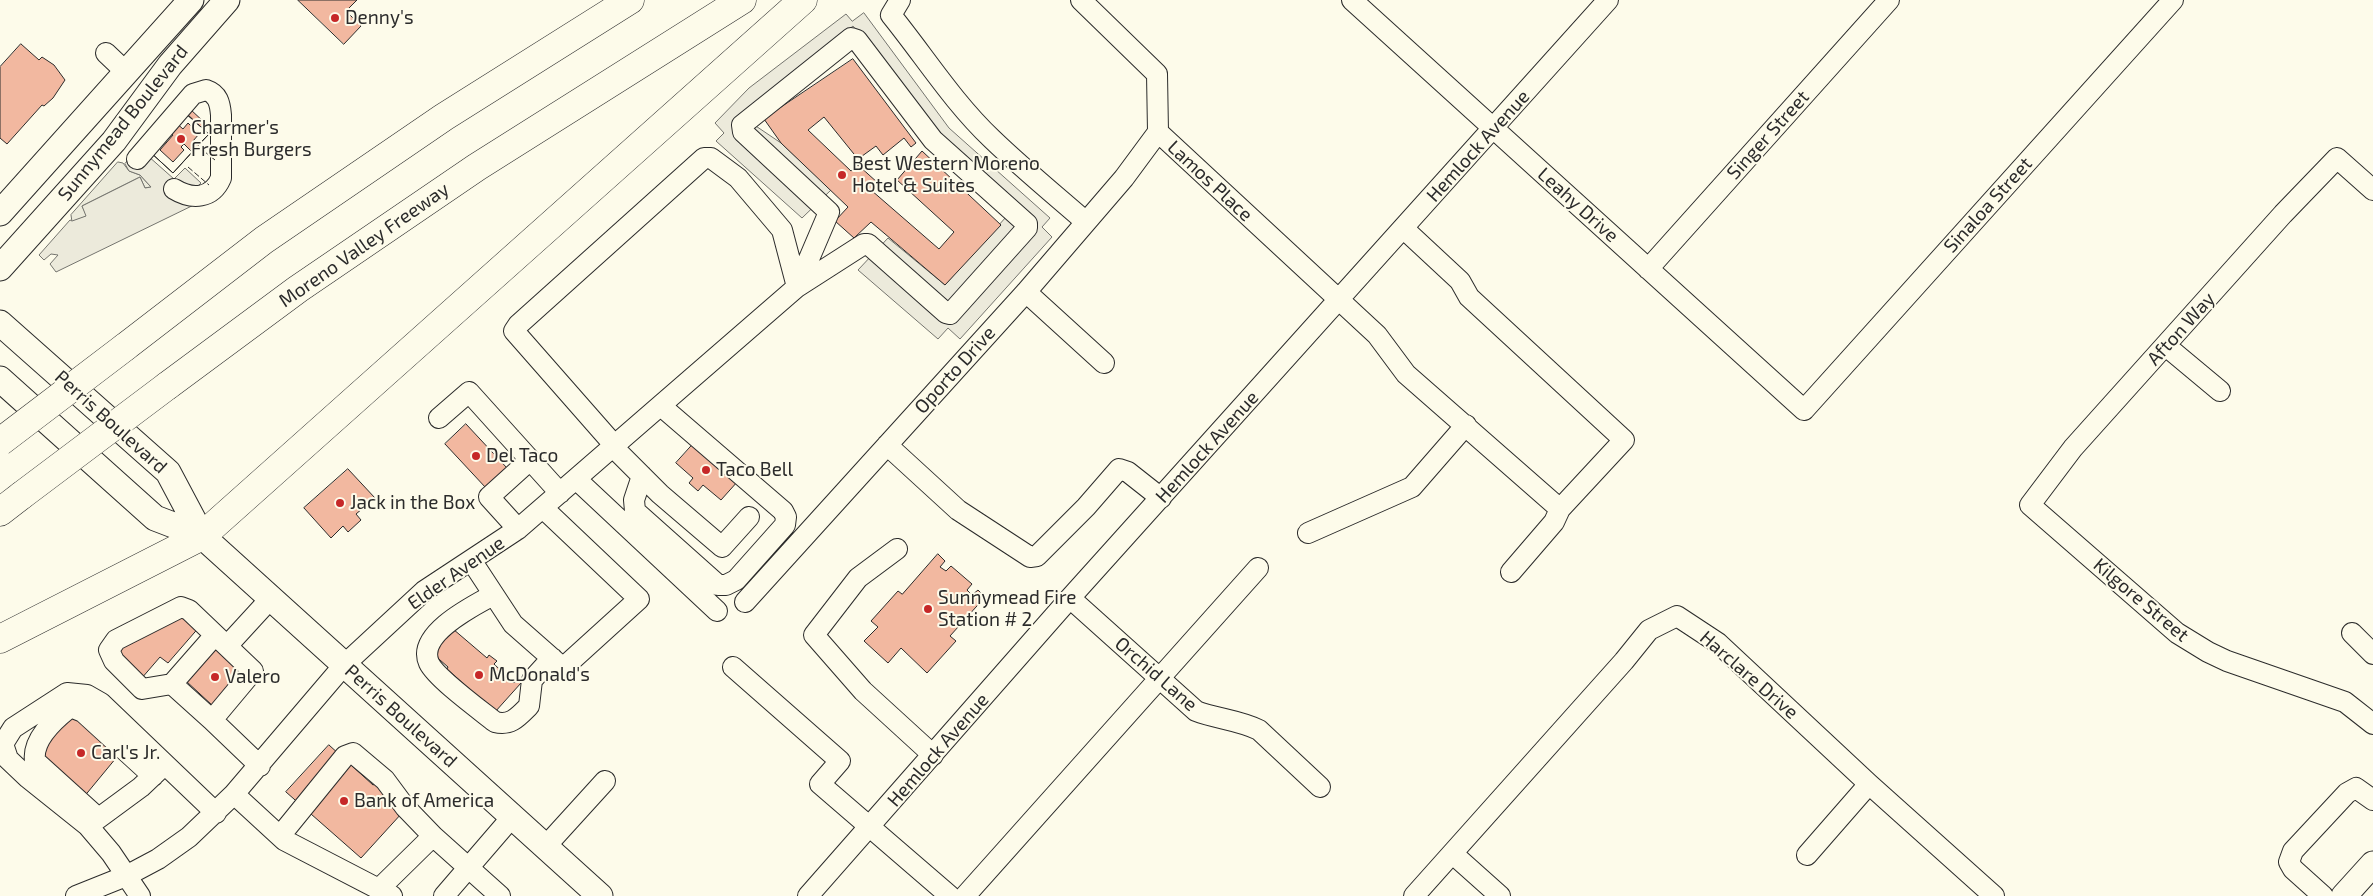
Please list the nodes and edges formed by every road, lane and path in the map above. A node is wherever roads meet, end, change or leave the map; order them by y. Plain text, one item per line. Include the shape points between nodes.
1 (191, 0) edge
2 (227, 0) edge
3 (630, 0) edge
4 (742, 0) edge
5 (803, 0) edge
6 (900, 0) edge
7 (1081, 0) edge
8 (1352, 0) edge
9 (1608, 0) edge
10 (1889, 0) edge
11 (2173, 0) edge
12 (106, 53) dead end
13 (126, 72) junction
14 (1494, 129) junction
15 (1158, 132) junction
16 (137, 159) dead end
17 (174, 189) dead end
18 (2373, 190) edge
19 (0, 213) edge
20 (1086, 222) junction
21 (1403, 228) junction
22 (0, 268) edge
23 (1648, 269) junction
24 (797, 288) junction
25 (1026, 292) junction
26 (1339, 300) junction
27 (0, 323) edge
28 (2166, 346) junction
29 (1104, 363) dead end
30 (0, 379) edge
31 (2220, 391) dead end
32 (661, 406) junction
33 (1804, 410) joint
34 (439, 418) dead end
35 (1466, 425) junction
36 (0, 442) edge
37 (887, 445) junction
38 (614, 446) junction
39 (530, 460) junction
40 (642, 476) junction
41 (576, 479) junction
42 (560, 493) junction
43 (1161, 498) junction
44 (2030, 505) joint
45 (543, 508) junction
46 (1560, 509) junction
47 (0, 512) edge
48 (750, 517) dead end
49 (518, 529) junction
50 (1308, 532) dead end
51 (202, 536) junction
52 (897, 549) dead end
53 (471, 560) junction
54 (1258, 568) dead end
55 (1511, 572) dead end
56 (493, 595) junction
57 (271, 598) junction
58 (1070, 598) junction
59 (745, 602) dead end
60 (717, 612) dead end
61 (2352, 633) dead end
62 (0, 639) edge
63 (221, 640) junction
64 (2373, 654) edge
65 (552, 658) junction
66 (344, 665) junction
67 (733, 667) dead end
68 (1158, 679) junction
69 (172, 684) junction
70 (212, 720) junction
71 (2373, 724) edge
72 (933, 755) junction
73 (260, 766) junction
74 (159, 771) junction
75 (606, 780) dead end
76 (1869, 784) junction
77 (1320, 787) dead end
78 (234, 794) junction
79 (2373, 800) edge
80 (216, 813) junction
81 (512, 817) junction
82 (93, 822) junction
83 (870, 827) junction
84 (280, 836) junction
85 (433, 836) junction
86 (545, 847) junction
87 (1452, 854) junction
88 (1806, 855) dead end
89 (2373, 864) edge
90 (468, 868) junction
91 (126, 876) junction
92 (386, 892) edge
93 (76, 896) edge
94 (140, 896) edge
95 (444, 896) edge
96 (500, 896) edge
97 (600, 896) edge
98 (808, 896) edge
99 (950, 896) edge
100 (965, 896) edge
101 (1414, 896) edge
102 (1500, 896) edge
103 (1994, 896) edge
104 (2323, 896) edge
105 (2344, 896) edge

1 - 13 main road, Sunnymead Boulevard
2 - 22 main road, Sunnymead Boulevard via 170,64 114,141
3 - 36 highway, bridge via 444,117 264,240
4 - 47 highway, Moreno Valley Freeway, bridge via 477,167 298,289
5 - 51 highway
6 - 20 street via 891,15 936,78 991,139
7 - 15 street, Lamos Place via 1157,74
8 - 14 street, Leahy Drive
9 - 14 street, Hemlock Avenue
10 - 23 street, Singer Street
11 - 33 street, Sinaloa Street
12 - 13 street
13 - 19 main road, Sunnymead Boulevard
14 - 21 street, Hemlock Avenue
14 - 23 street, Leahy Drive
15 - 20 street, Oporto Drive
15 - 26 street, Lamos Place
16 - 17 street via 193,94 206,90 216,95 221,114 221,178 218,186 196,198
18 - 28 street, Afton Way via 2337,158
20 - 25 street, Oporto Drive
21 - 26 street, Hemlock Avenue
21 - 46 street via 1460,281 1470,297 1624,440
23 - 33 street, Leahy Drive
24 - 24 street, Elder Avenue via 868,244 950,314 1027,228 1027,224 933,140 857,40 852,38 742,125 743,132 829,212
24 - 32 street, Elder Avenue
24 - 38 street via 782,230 738,178 712,158 704,158 514,331
25 - 29 street
25 - 37 street, Oporto Drive
26 - 35 street, Lamos Place via 1377,336 1406,374
26 - 43 street, Hemlock Avenue
27 - 51 main road, Perris Boulevard via 168,472
28 - 31 street
28 - 44 street, Afton Way via 2073,448
30 - 51 main road, Perris Boulevard via 155,518
32 - 38 street, Elder Avenue
32 - 40 street via 783,511 785,525 736,580 718,585 635,510 634,500
34 - 39 street via 469,392
35 - 46 street, Lamos Place
35 - 50 street via 1412,487
37 - 43 street via 958,510 1030,557 1044,549 1119,469 1128,472
37 - 59 street, Oporto Drive
38 - 40 street
38 - 41 street, Elder Avenue
39 - 42 street
39 - 49 street via 489,497
40 - 48 street via 722,547
41 - 42 street, Elder Avenue
41 - 60 street
42 - 45 street, Elder Avenue
43 - 58 street, Hemlock Avenue
44 - 71 street, Kilgore Street via 2177,633 2227,661 2345,702
45 - 49 street, Elder Avenue
45 - 65 street via 639,599 563,668
46 - 55 street via 1554,522
49 - 53 street, Elder Avenue
51 - 57 main road, Perris Boulevard
51 - 62 highway
52 - 72 street via 858,578 814,635 863,691
53 - 56 street
53 - 66 street, Elder Avenue via 424,591
54 - 68 street
56 - 65 street via 513,624
56 - 65 street via 454,617 430,642 427,655 433,670 495,722 504,725 529,706 532,680
57 - 63 street
57 - 66 main road, Perris Boulevard
58 - 68 street, Orchid Lane
58 - 72 street, Hemlock Avenue
61 - 64 street
63 - 69 street
63 - 69 street via 181,606 116,640 109,650 110,656 142,689
63 - 70 street via 254,672
66 - 73 street, Elder Avenue
66 - 81 main road, Perris Boulevard
67 - 83 street via 840,761 820,784
68 - 77 street, Orchid Lane via 1196,711 1259,730
68 - 100 street
69 - 70 street
70 - 73 street
72 - 83 street, Hemlock Avenue
73 - 78 street, Elder Avenue
74 - 80 street
74 - 82 street
74 - 82 street via 83,712 68,709 36,742 33,750 35,761
74 - 82 street via 101,703 87,695 67,693 14,728 3,744 8,759 28,778
75 - 86 street
76 - 87 street, Harclare Drive via 1718,643 1677,616 1649,630
76 - 88 street
76 - 103 street, Harclare Drive
78 - 80 street, Elder Avenue
78 - 84 street
79 - 104 street via 2356,788 2347,793 2293,851 2289,862 2293,869
80 - 91 street, Elder Avenue via 158,859
81 - 86 main road, Perris Boulevard
81 - 90 street
82 - 91 street
83 - 98 street, Hemlock Avenue
83 - 99 street
84 - 85 street via 344,756 353,753 385,780
84 - 92 street
85 - 90 street
85 - 92 street
86 - 97 main road, Perris Boulevard
87 - 101 street, Harclare Drive
87 - 102 street
89 - 105 main road
90 - 95 street
90 - 96 street
91 - 93 street, Elder Avenue
91 - 94 street

